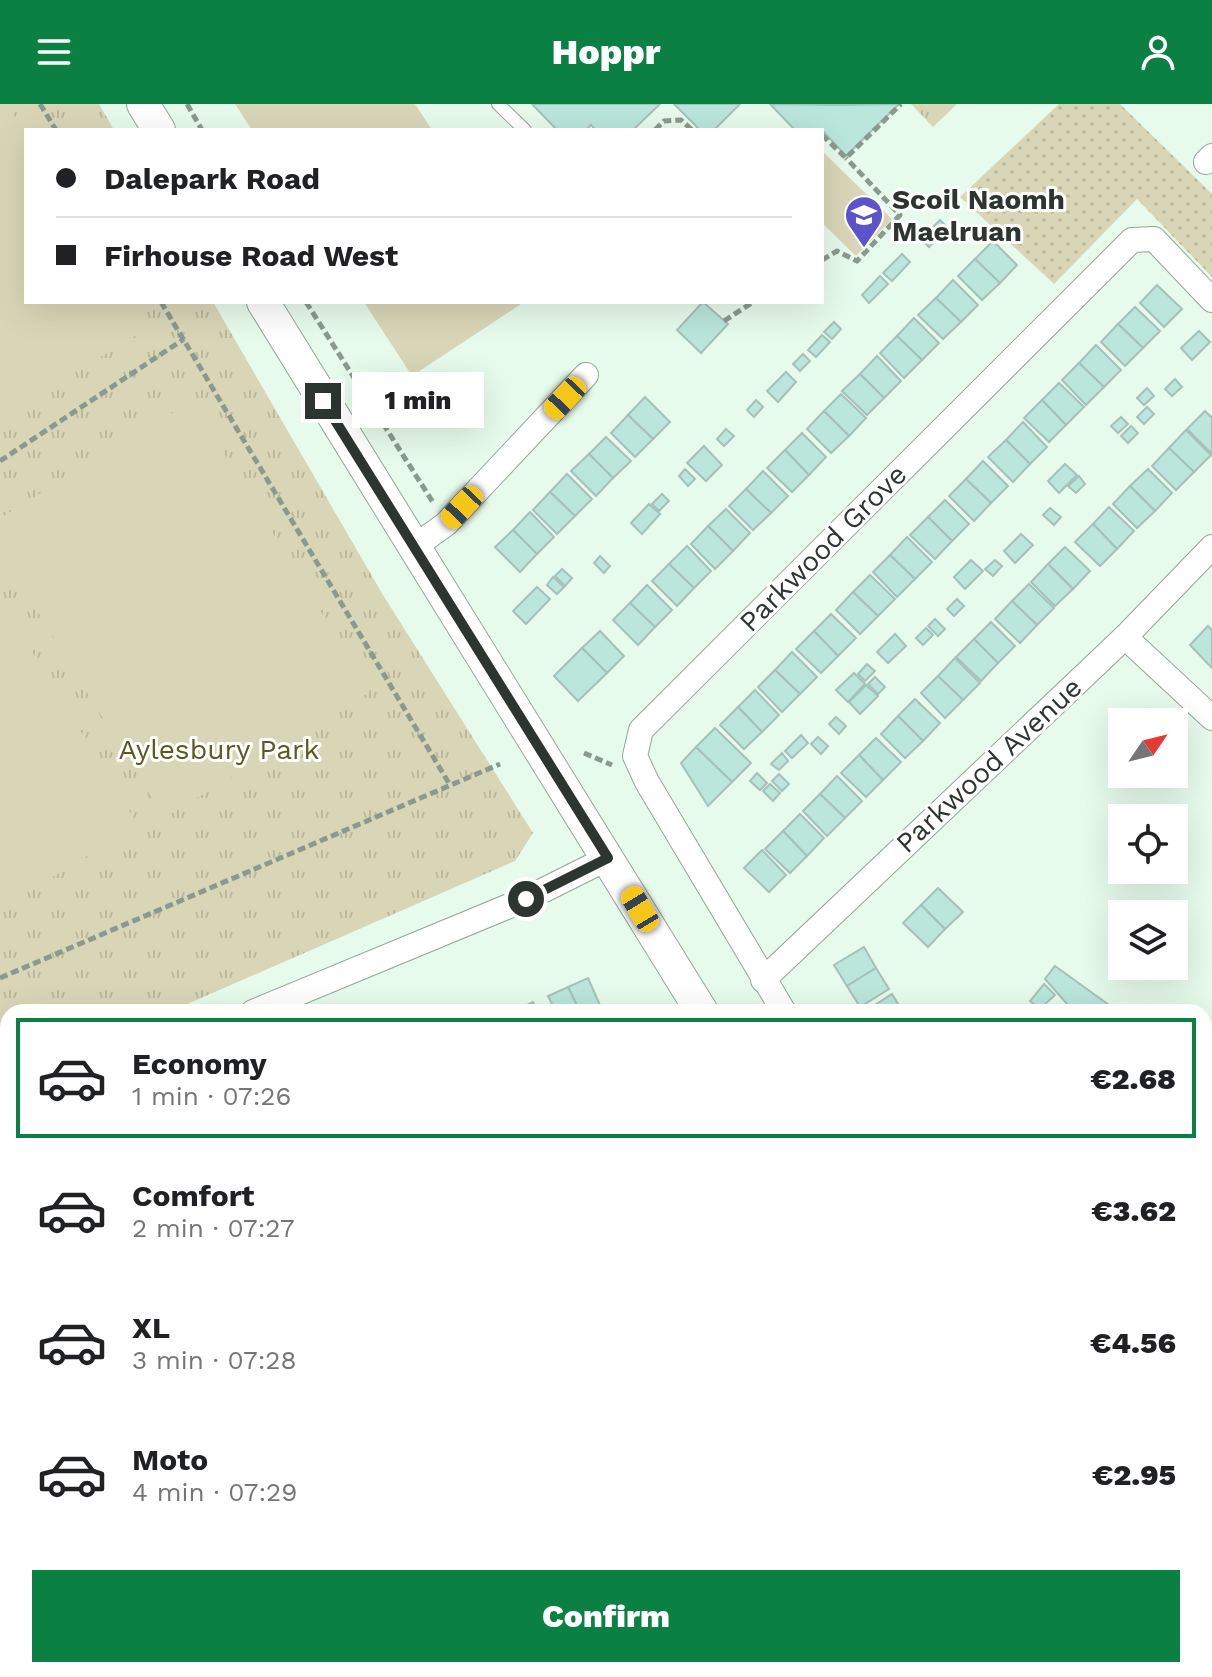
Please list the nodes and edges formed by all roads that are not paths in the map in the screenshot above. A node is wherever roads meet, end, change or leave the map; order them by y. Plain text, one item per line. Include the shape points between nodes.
1 (143, 104) edge
2 (498, 104) edge
3 (158, 128) edge
4 (523, 128) edge
5 (1212, 300) edge
6 (264, 304) edge
7 (586, 375) dead end
8 (414, 547) junction
9 (1212, 547) edge
10 (1125, 637) junction
11 (1212, 718) edge
12 (608, 858) junction
13 (763, 980) junction
14 (272, 1004) edge
15 (697, 1004) edge
16 (779, 1004) edge

1 - 3 street
2 - 4 lane
5 - 13 street, Parkwood Grove via 1154,239 1132,240 641,730 635,756 647,782
6 - 8 street
7 - 8 street via 446,524
8 - 12 street
9 - 10 street, Parkwood Avenue
10 - 11 street
10 - 13 street, Parkwood Avenue
12 - 14 street via 526,899
12 - 15 street
13 - 16 street, Parkwood Grove

